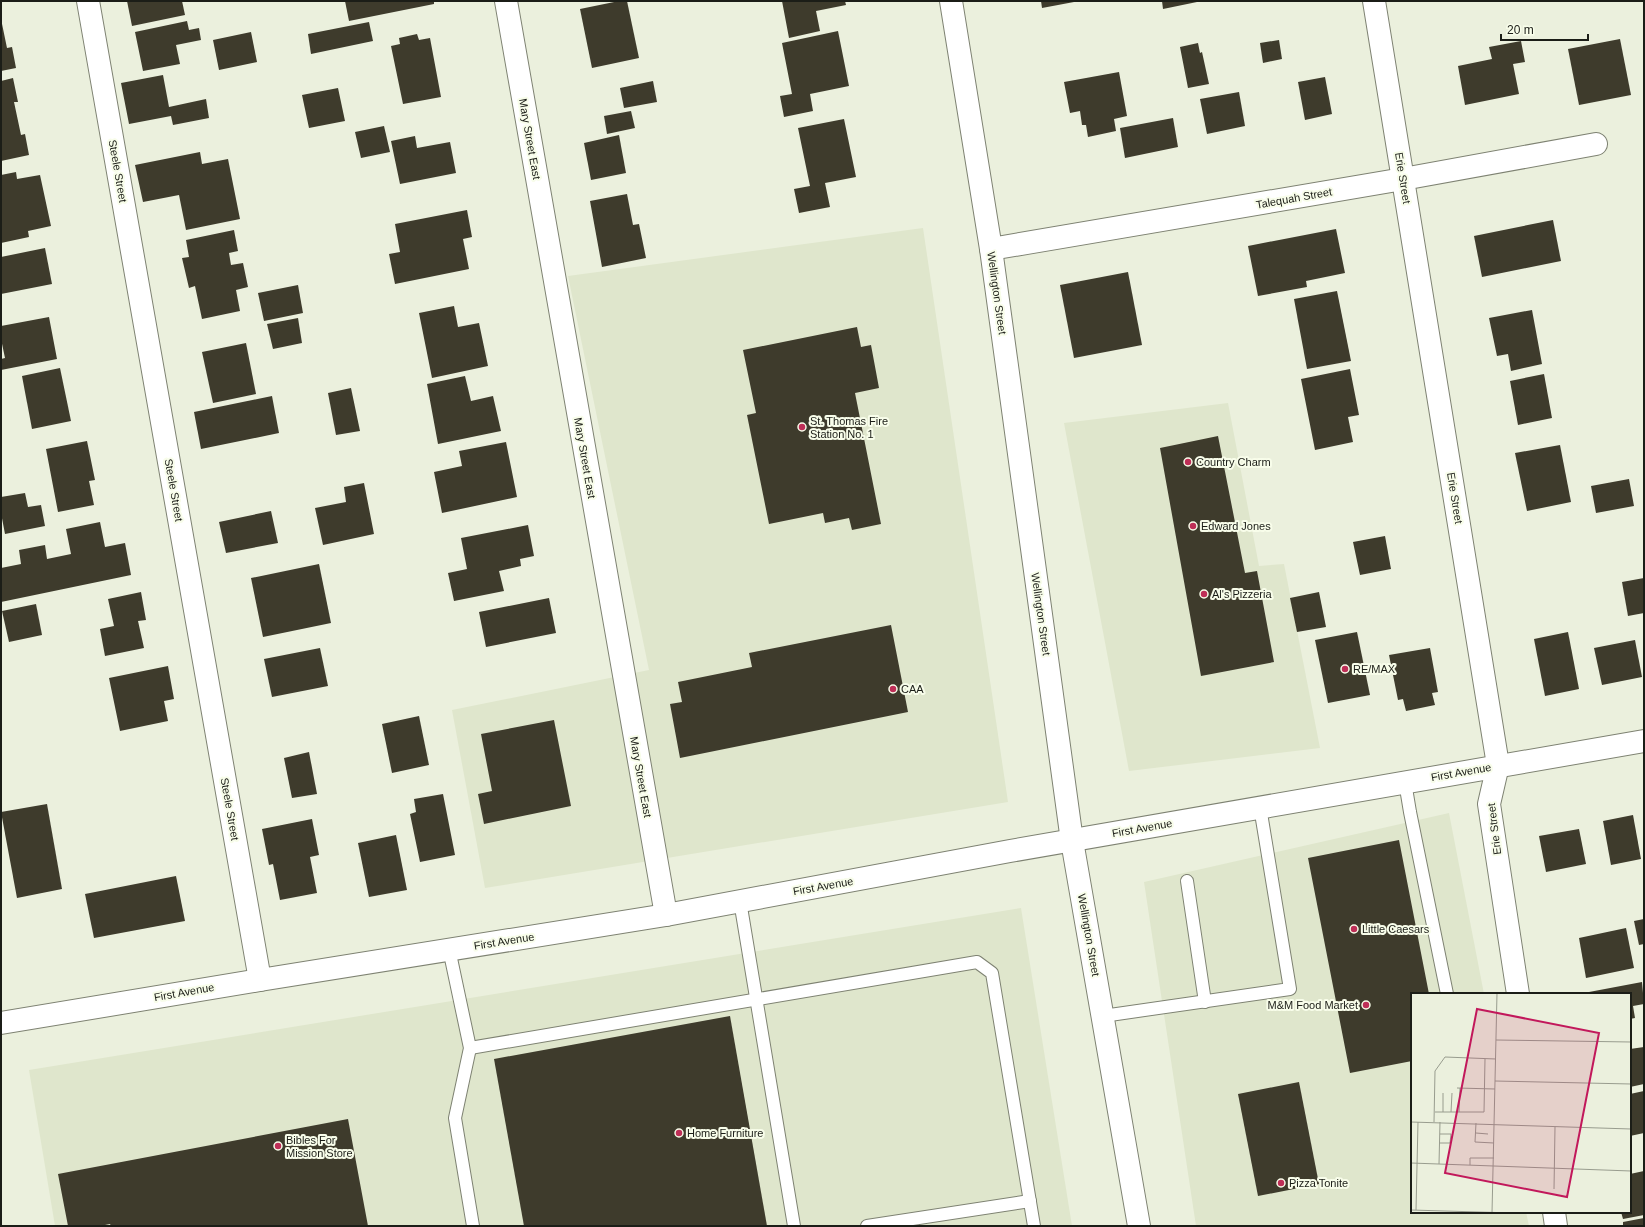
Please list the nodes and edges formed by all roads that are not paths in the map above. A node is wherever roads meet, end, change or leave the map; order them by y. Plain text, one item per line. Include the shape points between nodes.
1 (88, 1) edge
2 (506, 1) edge
3 (950, 1) edge
4 (1374, 1) edge
5 (1596, 144) dead end
6 (1403, 179) junction
7 (991, 249) junction
8 (1644, 741) edge
9 (1498, 765) junction
10 (1405, 782) junction
11 (1260, 807) junction
12 (1072, 841) junction
13 (1187, 882) dead end
14 (740, 901) junction
15 (666, 914) junction
16 (449, 949) junction
17 (260, 980) junction
18 (1447, 993) edge
19 (1518, 993) edge
20 (758, 999) junction
21 (1205, 1002) junction
22 (1103, 1016) junction
23 (1, 1023) edge
24 (470, 1048) junction
25 (1030, 1201) junction
26 (1554, 1213) edge
27 (473, 1226) edge
28 (794, 1226) edge
29 (868, 1226) edge
30 (1034, 1226) edge
31 (1139, 1226) edge
32 (1556, 1226) edge

1 - 17 street, Steele Street
2 - 15 street, Mary Street East
3 - 7 street, Wellington Street
4 - 6 street, Erie Street
5 - 6 street, Talequah Street
6 - 7 street, Talequah Street
6 - 9 street, Erie Street
7 - 12 street, Wellington Street
8 - 9 street, First Avenue
9 - 10 street, First Avenue
9 - 19 street, Erie Street via 1489,804
10 - 11 street, First Avenue
10 - 18 lane
11 - 12 street, First Avenue
11 - 21 lane via 1290,989
12 - 14 street, First Avenue
12 - 22 street, Wellington Street
13 - 21 lane
14 - 15 street, First Avenue
14 - 20 lane
15 - 16 street, First Avenue
16 - 17 street, First Avenue
16 - 24 lane
17 - 23 street, First Avenue
20 - 24 lane
20 - 25 lane via 977,962 992,972
20 - 28 lane
21 - 22 lane
22 - 31 street, Wellington Street
24 - 27 lane via 455,1118
25 - 29 lane
25 - 30 lane
26 - 32 street

